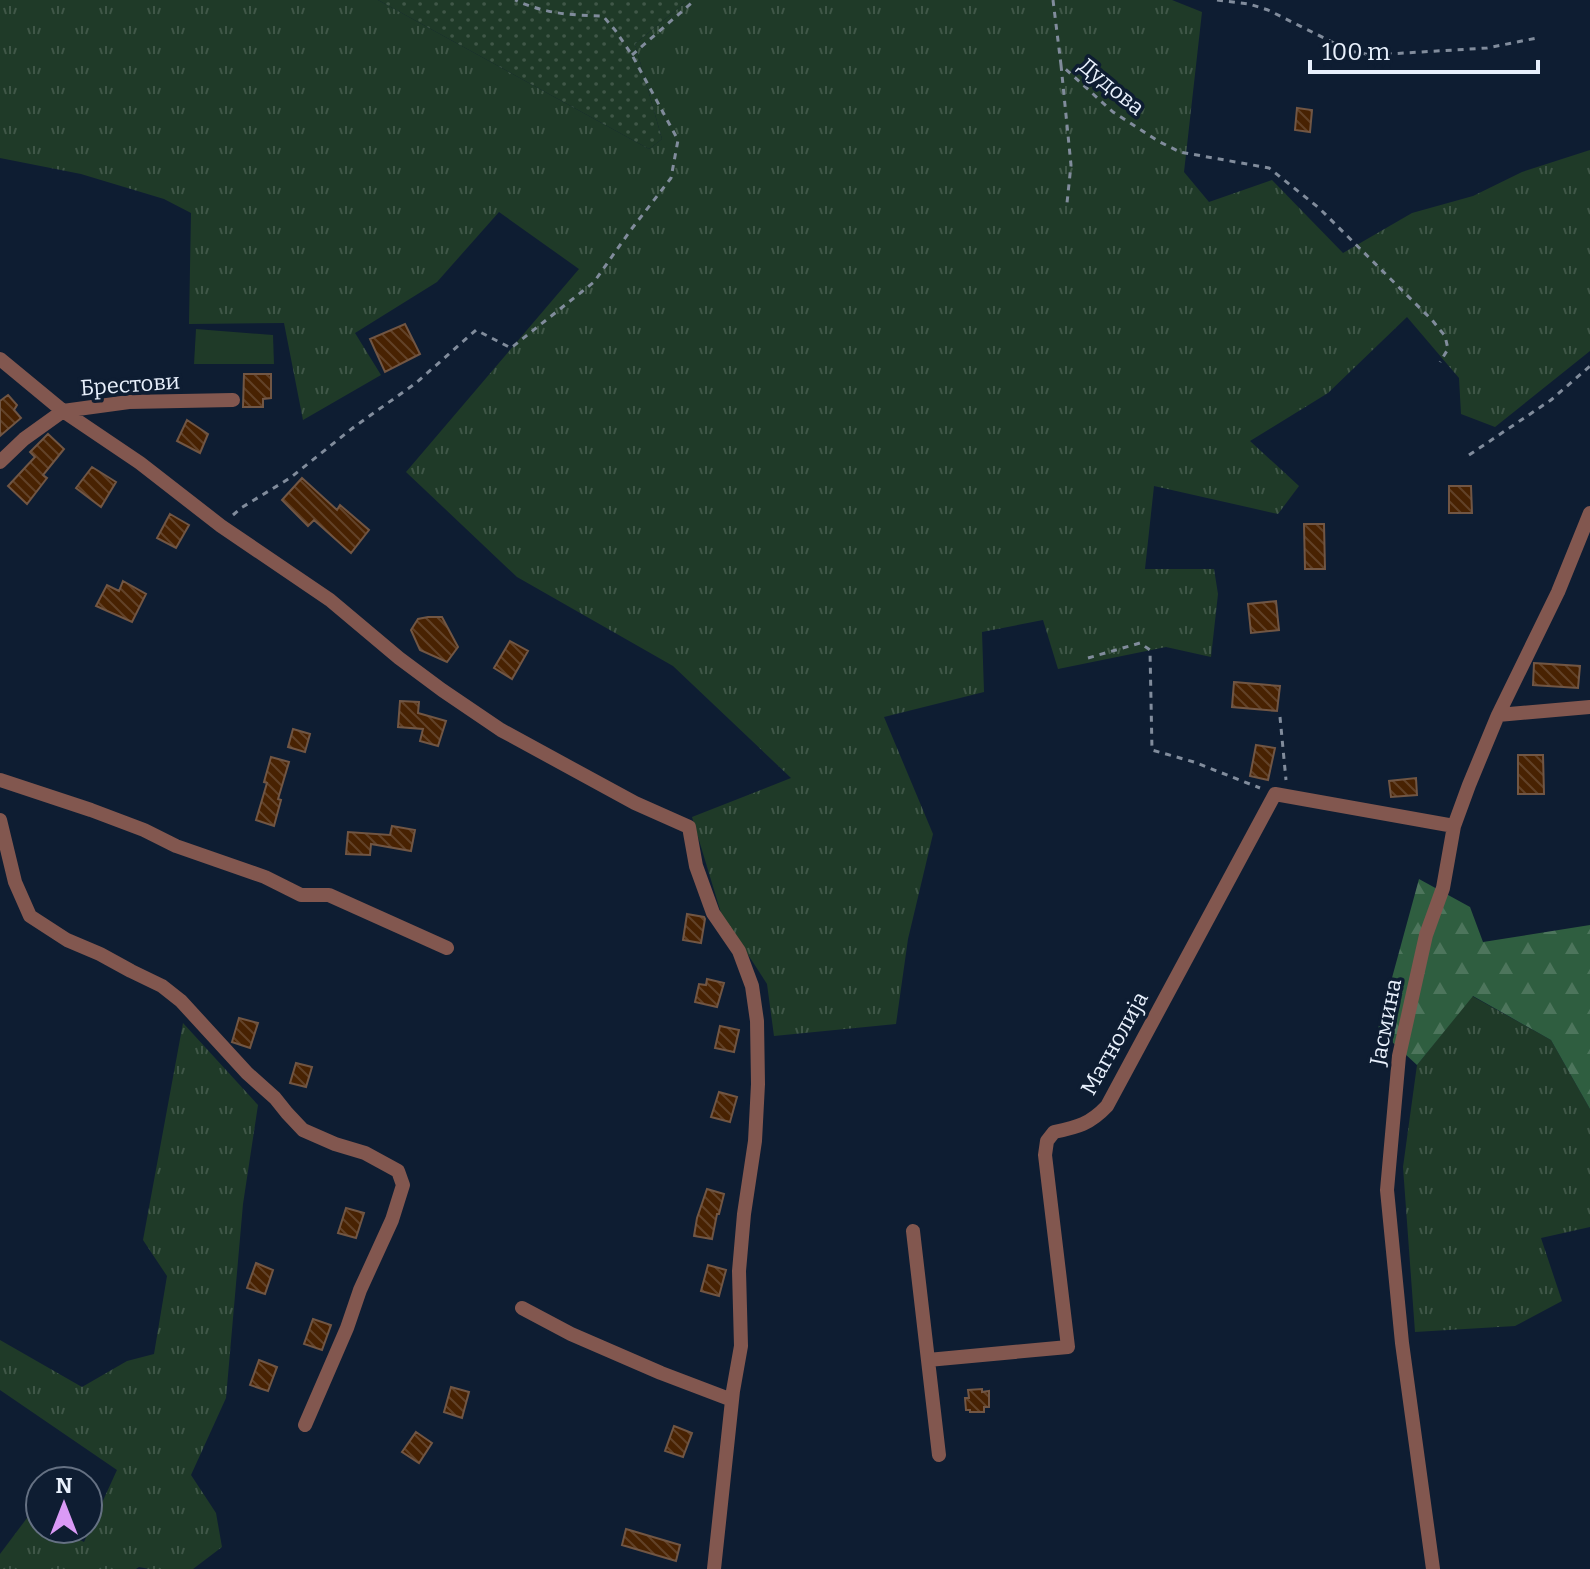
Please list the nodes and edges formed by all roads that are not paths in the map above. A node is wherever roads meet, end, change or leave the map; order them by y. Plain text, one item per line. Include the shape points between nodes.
1 (0, 359) edge
2 (233, 400) dead end
3 (63, 411) junction
4 (0, 462) edge
5 (1590, 513) edge
6 (1590, 707) edge
7 (1498, 715) junction
8 (0, 780) edge
9 (0, 820) edge
10 (1454, 826) junction
11 (447, 948) dead end
12 (913, 1231) dead end
13 (522, 1308) dead end
14 (928, 1360) junction
15 (732, 1400) junction
16 (305, 1425) dead end
17 (939, 1455) dead end
18 (714, 1569) edge
19 (1433, 1569) edge

1 - 3 street
2 - 3 street, Брестови via 129,402
3 - 4 street, Брестови
3 - 15 street via 330,600 399,658 501,730 689,827 713,913 739,951 752,986 757,1021 755,1141 744,1214 741,1346
5 - 7 street, Јасмина
6 - 7 street
7 - 10 street, Јасмина
8 - 11 street via 144,830 301,895 329,895
9 - 16 street via 15,882 30,916 162,986 303,1130 398,1171 403,1185 392,1220
10 - 14 street, Магнолија via 1282,795 1107,1106 1094,1119 1054,1132 1047,1141 1068,1347
10 - 19 street, Јасмина via 1399,1056 1387,1190
12 - 14 street
13 - 15 street via 571,1334
14 - 17 street
15 - 18 street

